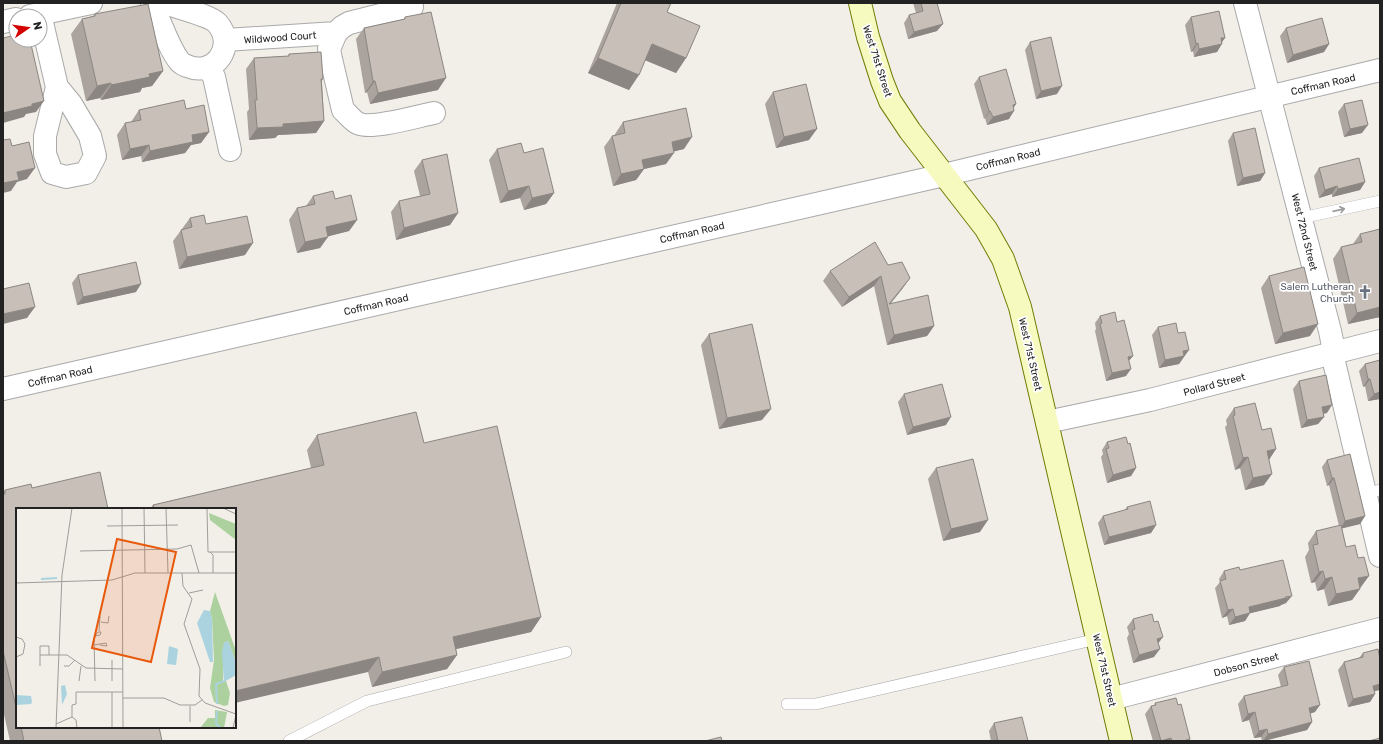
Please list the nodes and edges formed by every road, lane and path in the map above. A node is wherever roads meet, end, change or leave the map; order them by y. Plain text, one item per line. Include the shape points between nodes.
1 (91, 3) edge
2 (152, 3) edge
3 (166, 3) edge
4 (860, 3) edge
5 (1246, 3) edge
6 (412, 7) dead end
7 (48, 12) edge
8 (336, 33) junction
9 (225, 40) junction
10 (45, 48) edge
11 (208, 67) junction
12 (1380, 70) edge
13 (57, 87) dead end
14 (1270, 96) junction
15 (434, 113) dead end
16 (230, 150) dead end
17 (944, 175) junction
18 (1380, 201) edge
19 (1301, 218) junction
20 (1380, 341) edge
21 (1334, 352) junction
22 (3, 389) edge
23 (1047, 422) junction
24 (1373, 492) edge
25 (1376, 521) edge
26 (1380, 556) edge
27 (1380, 629) edge
28 (1097, 639) junction
29 (566, 652) dead end
30 (1111, 699) junction
31 (787, 704) dead end
32 (289, 741) edge
33 (1121, 741) edge

1 - 7 street
2 - 11 street via 173,52 180,62 191,68
3 - 9 street via 214,21
4 - 17 main road, West 71st Street via 868,37 890,101
5 - 14 street, West 72nd Street
6 - 8 street, Wildwood Court via 349,23
8 - 9 street, Wildwood Court
8 - 15 street via 330,48 331,59 344,110 352,120 359,124 374,125
9 - 11 street via 220,57
10 - 13 street
11 - 16 street via 214,77
12 - 14 street, Coffman Road
14 - 17 street, Coffman Road
14 - 19 street, West 72nd Street
17 - 22 street, Coffman Road
17 - 23 main road, West 71st Street via 986,229 1003,259 1020,307
19 -> 18 lane
19 - 21 street, West 72nd Street
20 - 21 street, Pollard Street
21 - 23 street, Pollard Street via 1150,400
21 - 24 street, West 72nd Street via 1334,362
23 - 28 main road, West 71st Street
24 - 25 street, West 72nd Street
25 - 26 street, West 72nd Street
27 - 30 street, Dobson Street
28 - 30 main road, West 71st Street
28 - 31 lane via 816,704
29 - 32 lane via 367,701
30 - 33 main road, West 71st Street

